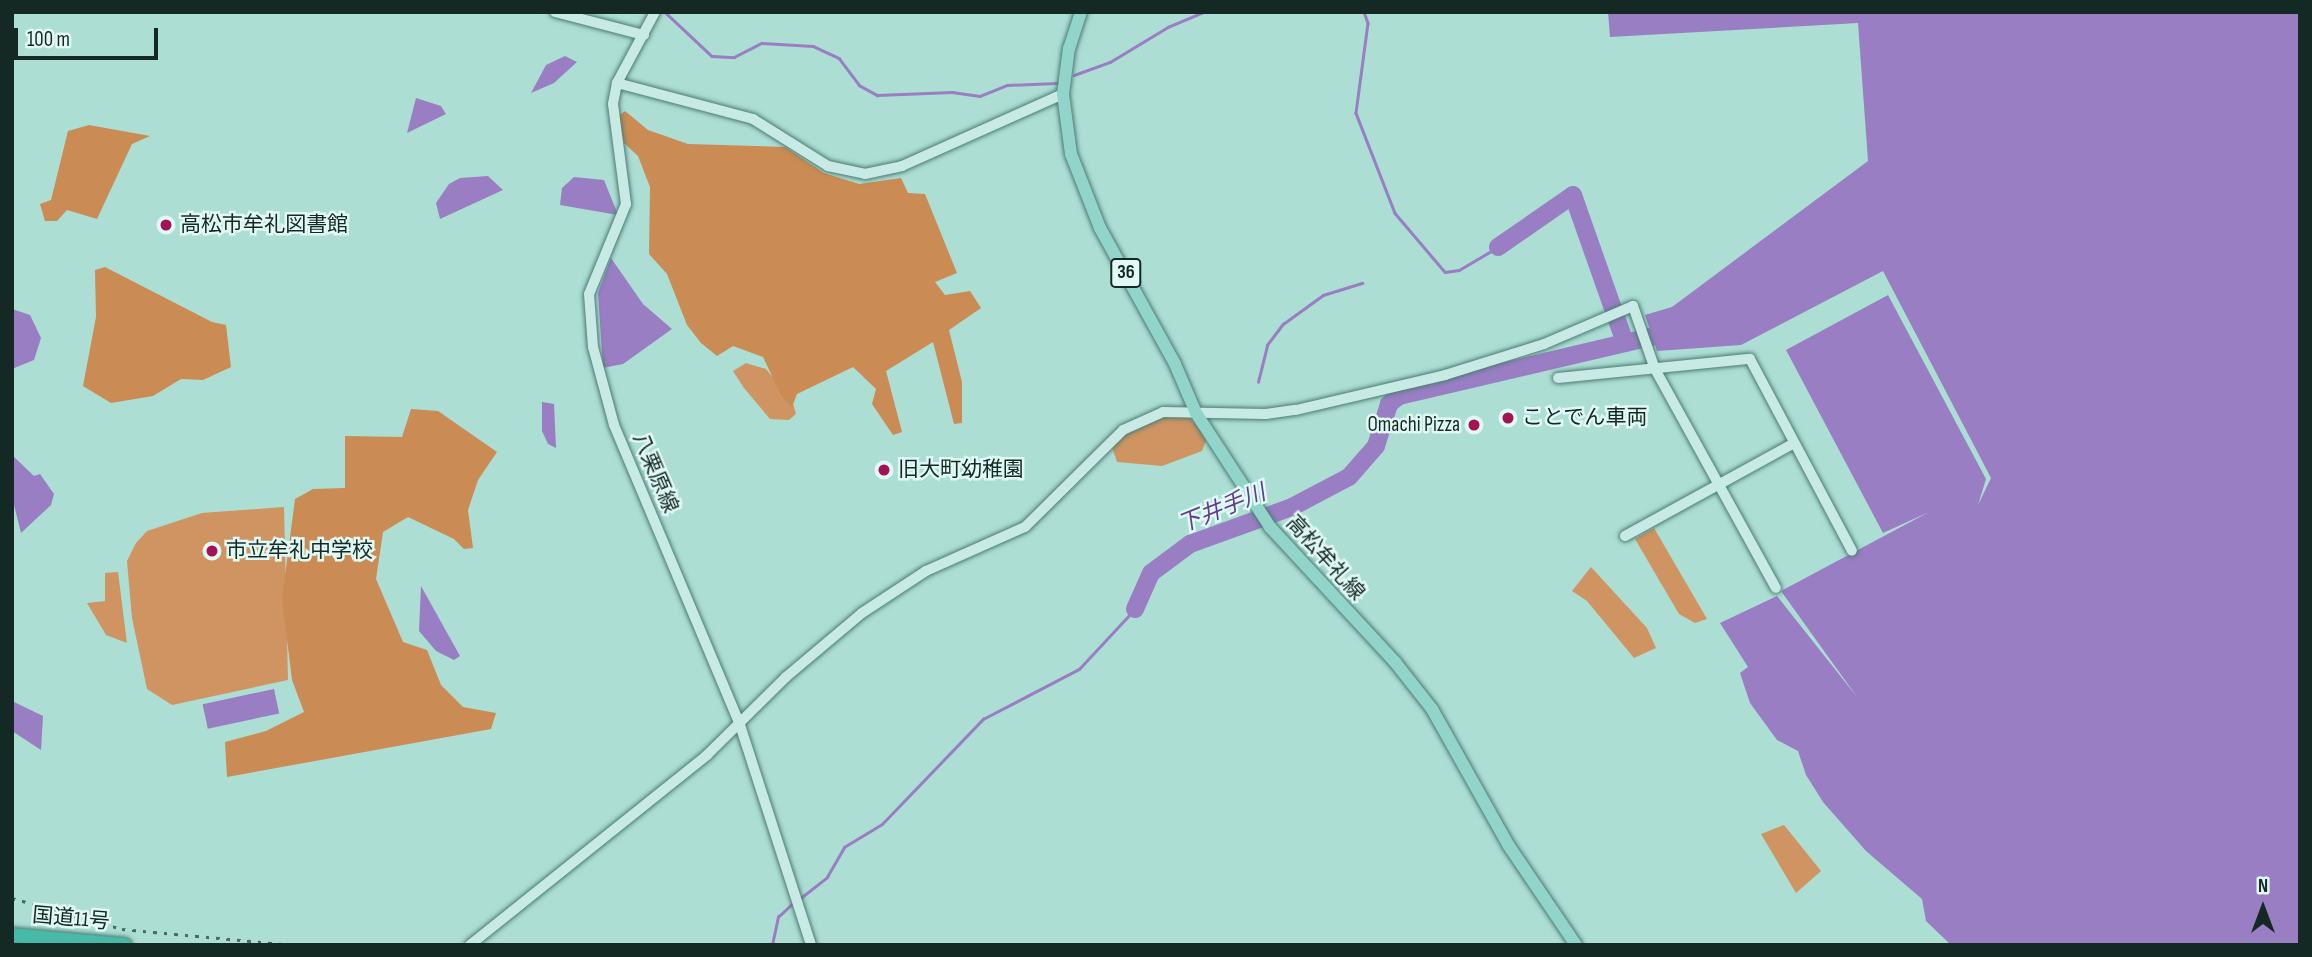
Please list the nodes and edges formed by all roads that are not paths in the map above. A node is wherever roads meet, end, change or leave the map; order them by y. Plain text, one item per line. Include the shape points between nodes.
1 (555, 12) edge
2 (655, 12) edge
3 (1081, 12) edge
4 (644, 35) junction
5 (617, 83) junction
6 (1063, 94) junction
7 (1653, 364) junction
8 (1558, 378) dead end
9 (1196, 413) junction
10 (1794, 443) junction
11 (1719, 484) junction
12 (1625, 536) dead end
13 (1852, 551) dead end
14 (1776, 588) dead end
15 (740, 725) junction
16 (12, 935) edge
17 (125, 945) edge
18 (470, 945) edge
19 (811, 945) edge
20 (1576, 945) edge

1 - 4 street
2 - 4 street, 八栗原線
3 - 6 main road, 高松牟礼線 / 36 via 1069,48
4 - 5 street, 八栗原線
5 - 6 street via 753,119 828,166 864,174 902,166
5 - 15 street, 八栗原線 via 613,124 626,204 589,294 593,347 614,425
6 - 9 main road, 高松牟礼線 / 36 via 1071,154 1085,196 1175,364
7 - 8 street
7 - 9 street via 1633,306 1544,344 1445,375 1266,414
7 - 10 street via 1750,359
7 - 11 street
9 - 15 street via 1163,412 1123,430 1025,527 926,572 882,599 786,677
9 - 20 main road, 高松牟礼線 / 36 via 1270,527 1395,662 1432,709 1509,846
10 - 11 street
10 - 13 street
11 - 12 street
11 - 14 street
15 - 18 street
15 - 19 street, 八栗原線
16 - 17 highway, 国道11号

